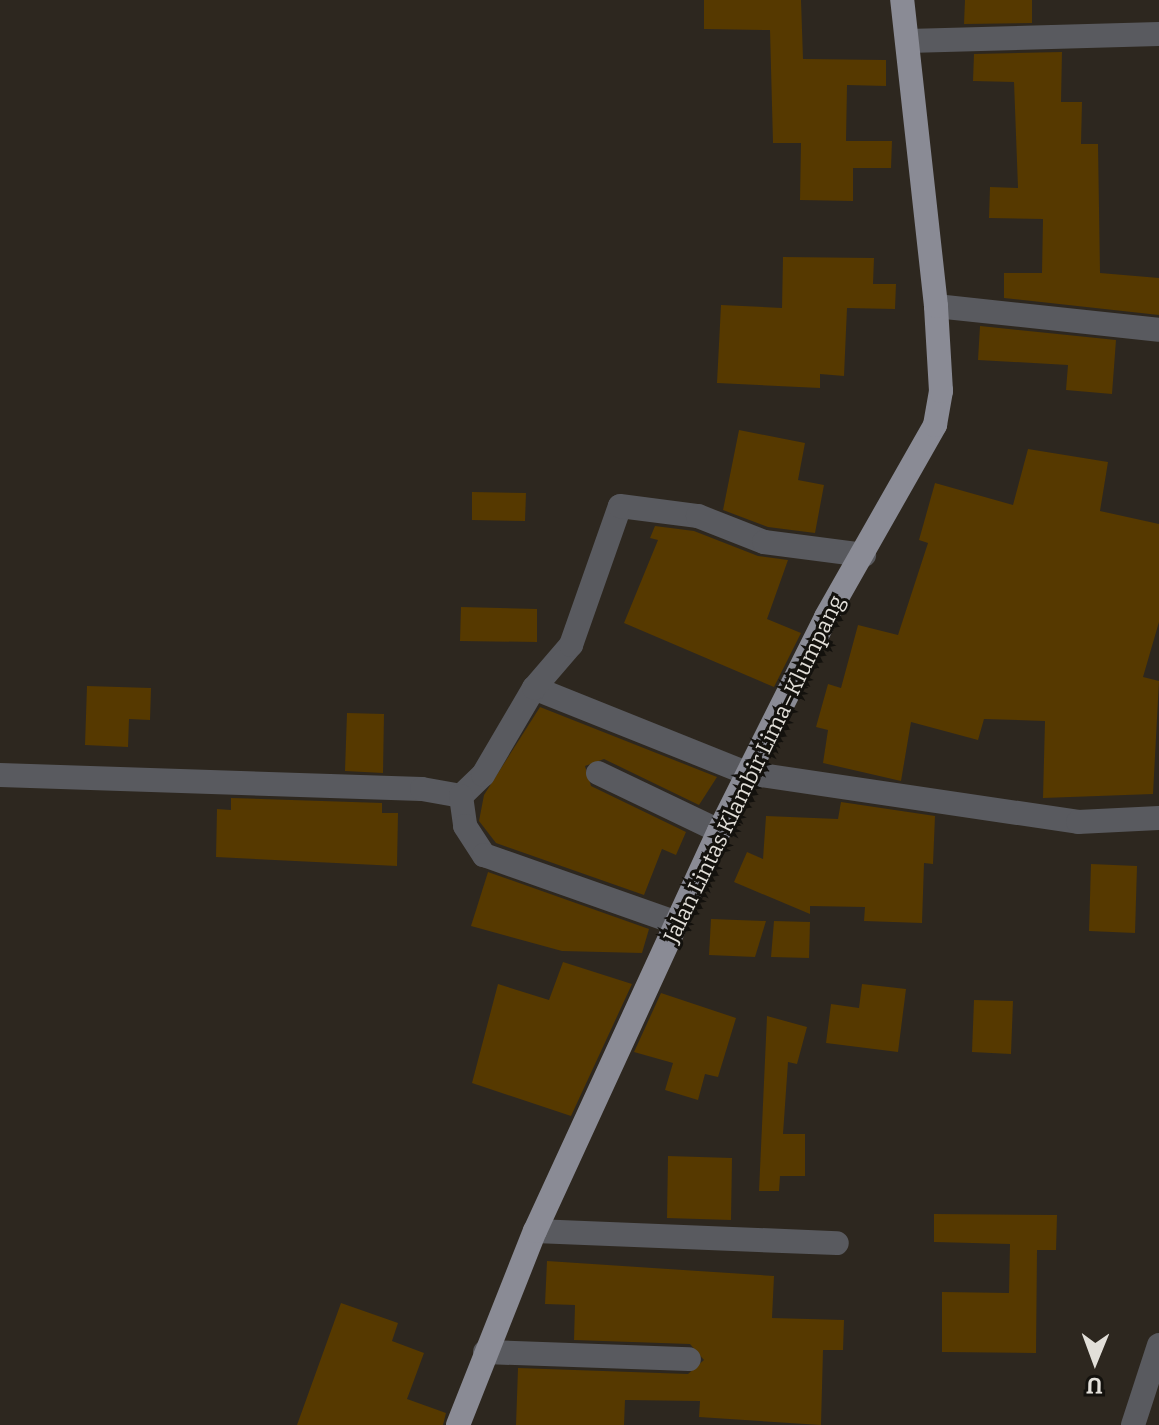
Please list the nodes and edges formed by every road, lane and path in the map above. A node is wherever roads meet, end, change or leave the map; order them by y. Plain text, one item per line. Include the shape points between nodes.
1 (902, 0) edge
2 (1159, 34) edge
3 (908, 41) junction
4 (936, 306) junction
5 (1159, 330) edge
6 (864, 555) junction
7 (534, 688) junction
8 (598, 773) dead end
9 (747, 773) junction
10 (0, 775) edge
11 (461, 796) junction
12 (1159, 818) edge
13 (719, 831) junction
14 (677, 923) junction
15 (535, 1231) junction
16 (837, 1243) dead end
17 (1159, 1345) edge
18 (485, 1352) junction
19 (689, 1359) dead end
20 (458, 1425) edge
21 (1133, 1425) edge

1 - 3 main road, Jalan Lintas Klambir Lima–Klumpang
2 - 3 street
3 - 4 main road, Jalan Lintas Klambir Lima–Klumpang
4 - 5 street
4 - 6 main road, Jalan Lintas Klambir Lima–Klumpang via 941,391 935,425
6 - 7 street via 775,544 698,516 620,506 571,645
6 - 9 main road, Jalan Lintas Klambir Lima–Klumpang
7 - 9 street
7 - 11 street via 483,775
8 - 13 street
9 - 12 street via 1078,822
9 - 13 main road, Jalan Lintas Klambir Lima–Klumpang
10 - 11 street via 422,789
11 - 14 street via 465,826 484,855
13 - 14 main road, Jalan Lintas Klambir Lima–Klumpang
14 - 15 main road, Jalan Lintas Klambir Lima–Klumpang
15 - 16 street
15 - 18 main road, Jalan Lintas Klambir Lima–Klumpang
17 - 21 street
18 - 19 street
18 - 20 main road, Jalan Lintas Klambir Lima–Klumpang

